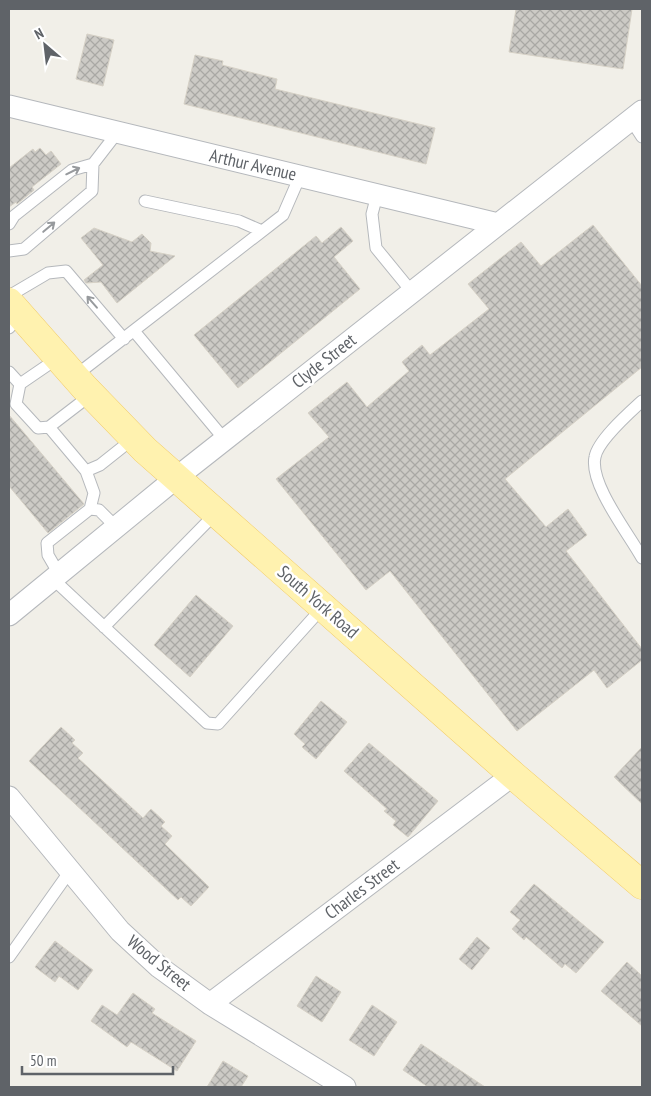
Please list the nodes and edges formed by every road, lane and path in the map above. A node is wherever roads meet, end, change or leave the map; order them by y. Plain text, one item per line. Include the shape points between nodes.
1 (9, 106) edge
2 (639, 123) edge
3 (117, 132) junction
4 (93, 164) junction
5 (300, 176) junction
6 (377, 195) junction
7 (145, 202) dead end
8 (9, 224) edge
9 (498, 224) junction
10 (262, 231) junction
11 (9, 251) edge
12 (412, 292) junction
13 (12, 311) edge
14 (134, 331) junction
15 (124, 339) junction
16 (9, 372) edge
17 (75, 376) junction
18 (20, 384) junction
19 (642, 402) edge
20 (49, 427) junction
21 (134, 438) junction
22 (225, 440) junction
23 (86, 471) junction
24 (176, 478) junction
25 (90, 508) junction
26 (216, 513) junction
27 (116, 527) junction
28 (642, 558) edge
29 (56, 576) junction
30 (322, 607) junction
31 (9, 615) edge
32 (104, 627) junction
33 (513, 774) junction
34 (9, 796) edge
35 (70, 871) junction
36 (642, 885) edge
37 (9, 957) edge
38 (210, 1004) junction
39 (345, 1087) edge

1 - 3 street, Arthur Avenue
2 - 9 street, Clyde Street
3 - 4 lane
3 - 5 street, Arthur Avenue
8 -> 4 lane via 14,216 72,170
11 -> 4 lane via 24,249 92,191
5 - 6 street, Arthur Avenue
5 - 10 lane via 283,215
6 - 9 street, Arthur Avenue
6 - 12 lane via 372,214 376,248
7 - 10 lane via 239,221
9 - 12 street, Clyde Street
10 - 14 lane
12 - 22 street, Clyde Street
15 -> 13 lane via 66,271 48,272
13 - 17 main road, South York Road
14 - 15 lane
14 - 22 lane
15 - 17 lane
16 - 18 lane
17 - 18 lane
17 - 20 lane
17 - 21 main road, South York Road
18 - 20 lane via 16,404 38,428
19 - 28 lane via 613,428 595,457 597,482
20 - 23 lane
21 - 23 lane via 100,465
21 - 24 main road, South York Road
22 - 24 street, Clyde Street
23 - 25 lane via 94,493
24 - 26 main road, South York Road
24 - 27 street, Clyde Street
25 - 27 lane via 99,510
25 - 29 lane via 47,543
26 - 30 main road, South York Road
26 - 32 lane
27 - 29 street, Clyde Street
29 - 31 street, Clyde Street
29 - 32 lane
30 - 32 lane via 218,724 207,723
30 - 33 main road, South York Road
33 - 36 main road, South York Road
33 - 38 street, Charles Street
34 - 35 street, Wood Street
35 - 37 lane
35 - 38 street, Wood Street via 120,931 159,967
38 - 39 street, Wood Street

